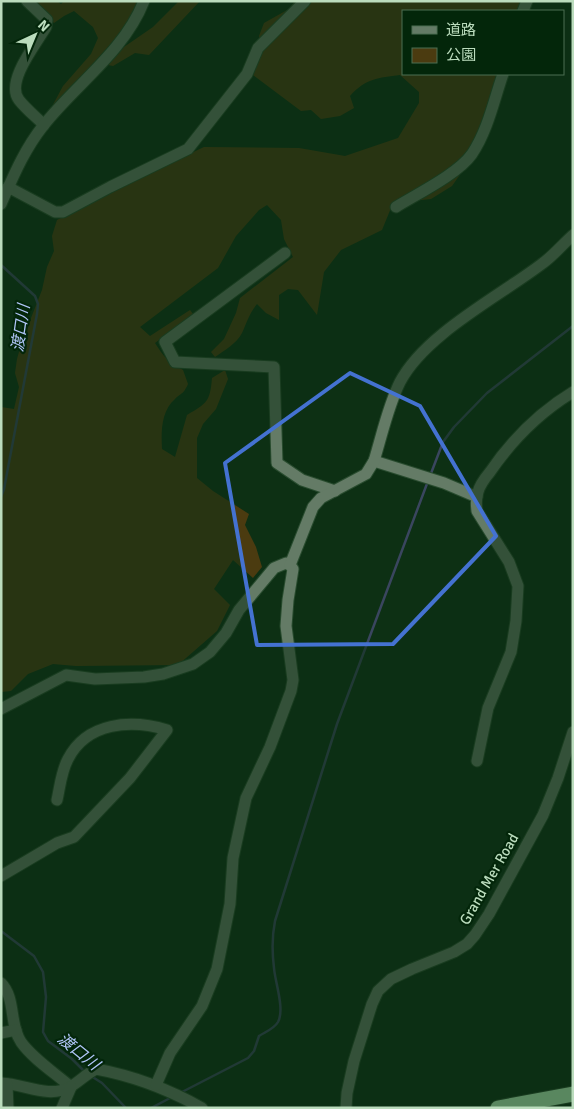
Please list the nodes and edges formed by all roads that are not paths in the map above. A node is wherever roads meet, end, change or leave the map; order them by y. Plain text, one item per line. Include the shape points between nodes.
1 (27, 1) edge
2 (144, 1) edge
3 (305, 1) edge
4 (503, 75) edge
5 (44, 125) junction
6 (8, 187) junction
7 (1, 204) edge
8 (396, 207) dead end
9 (573, 235) edge
10 (285, 253) dead end
11 (573, 392) edge
12 (374, 461) junction
13 (335, 491) junction
14 (477, 498) junction
15 (290, 565) junction
16 (1, 709) edge
17 (573, 732) edge
18 (477, 761) dead end
19 (57, 800) dead end
20 (1, 876) edge
21 (1, 983) edge
22 (16, 1030) junction
23 (1, 1033) edge
24 (4, 1084) edge
25 (156, 1085) junction
26 (70, 1087) junction
27 (573, 1094) edge
28 (8, 1108) edge
29 (62, 1108) edge
30 (202, 1108) edge
31 (346, 1108) edge
32 (498, 1108) edge

1 - 5 street via 47,20 46,27 16,78 14,88 17,99
2 - 5 street via 120,42
3 - 6 street via 258,48 247,74 188,149 63,212 54,212
4 - 8 street via 472,155 458,169
5 - 6 street via 29,145
6 - 7 street
9 - 12 street via 544,263 435,340 411,365 388,412
10 - 13 street via 165,342 174,362 274,367 278,463 302,480
11 - 14 street via 529,425 502,454 480,486
12 - 13 street via 366,474
12 - 14 street via 435,480
13 - 15 street via 321,498 313,507
14 - 18 street via 477,511 509,562 518,586 511,652 488,708
15 - 16 street via 286,563 275,567 210,652 192,664 144,677 95,679 66,675
15 - 25 street via 286,626 293,669 291,691 246,798 233,858 230,904 217,969 202,1006 170,1052
17 - 31 street, Grand Mer Road via 543,815 490,914 475,935 454,952 391,979 378,992 354,1061
19 - 20 street via 67,760 86,736 118,724 138,723 167,730 130,778 74,837 57,843
21 - 22 street via 9,992
22 - 23 street
22 - 26 street via 20,1041
24 - 26 street via 47,1092
24 - 28 street
25 - 26 street via 96,1069
25 - 30 street
26 - 29 street
27 - 32 highway

